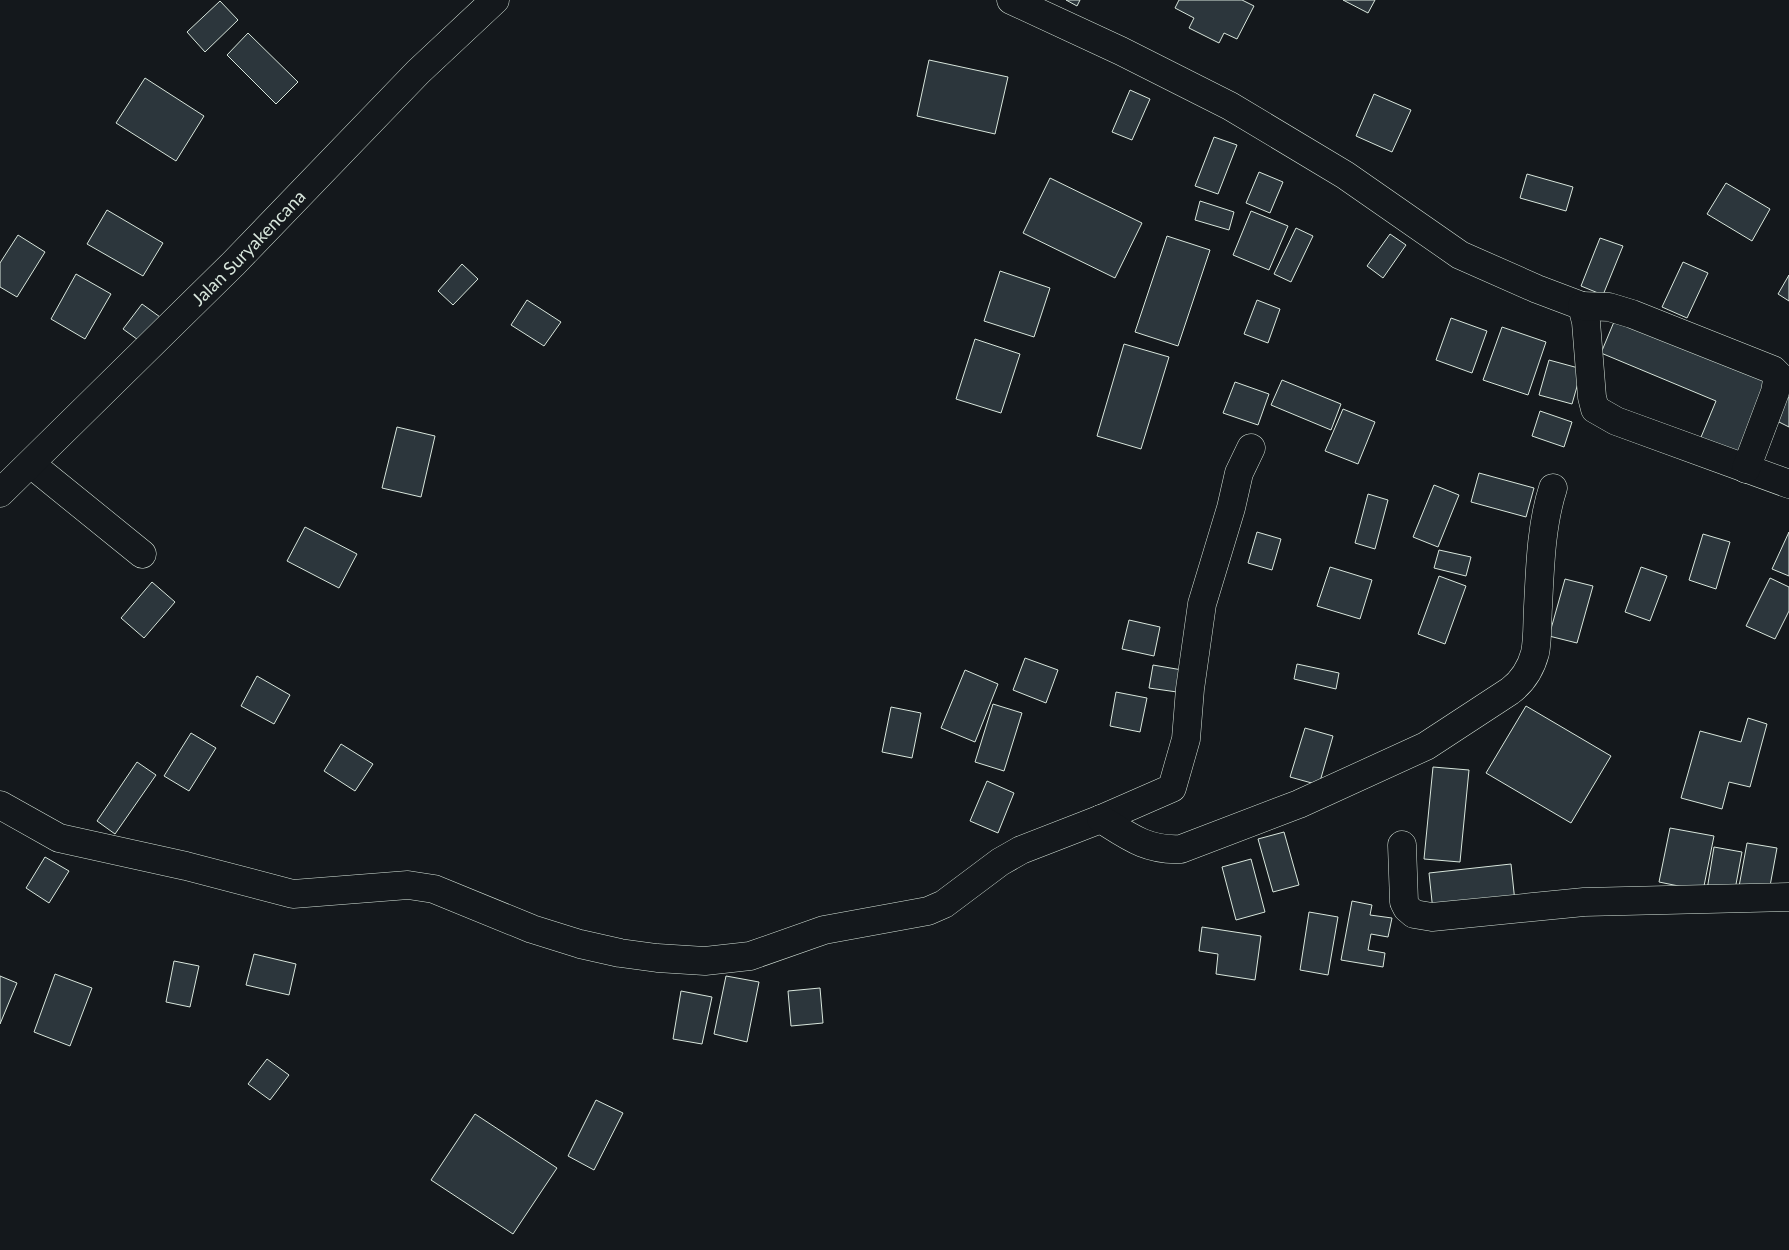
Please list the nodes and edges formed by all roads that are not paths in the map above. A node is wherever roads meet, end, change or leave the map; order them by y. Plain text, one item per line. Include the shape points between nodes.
1 (495, 0) edge
2 (1011, 0) edge
3 (1582, 306) junction
4 (1251, 448) dead end
5 (31, 464) junction
6 (1746, 469) junction
7 (1789, 484) edge
8 (1553, 488) dead end
9 (0, 493) edge
10 (142, 554) dead end
11 (0, 805) edge
12 (1101, 820) junction
13 (1402, 845) dead end
14 (1789, 897) edge

1 - 5 street, Jalan Suryakencana via 418,72 234,264
2 - 3 street via 1230,106 1345,175 1460,255
3 - 6 street via 1595,409 1616,422
3 - 6 street via 1609,307 1632,314 1773,370 1778,375 1775,392
4 - 12 street via 1239,473 1202,604 1186,739 1172,788
5 - 9 street, Jalan Suryakencana
5 - 10 street
6 - 7 street
8 - 12 street via 1546,516 1535,652 1519,685 1426,746 1299,804 1180,849 1148,846
11 - 12 street via 59,838 293,894 408,885 434,889 580,944 620,953 705,961 750,956 824,930 928,911 944,904 1021,850
13 - 14 street via 1404,902 1414,914 1423,916 1584,902

